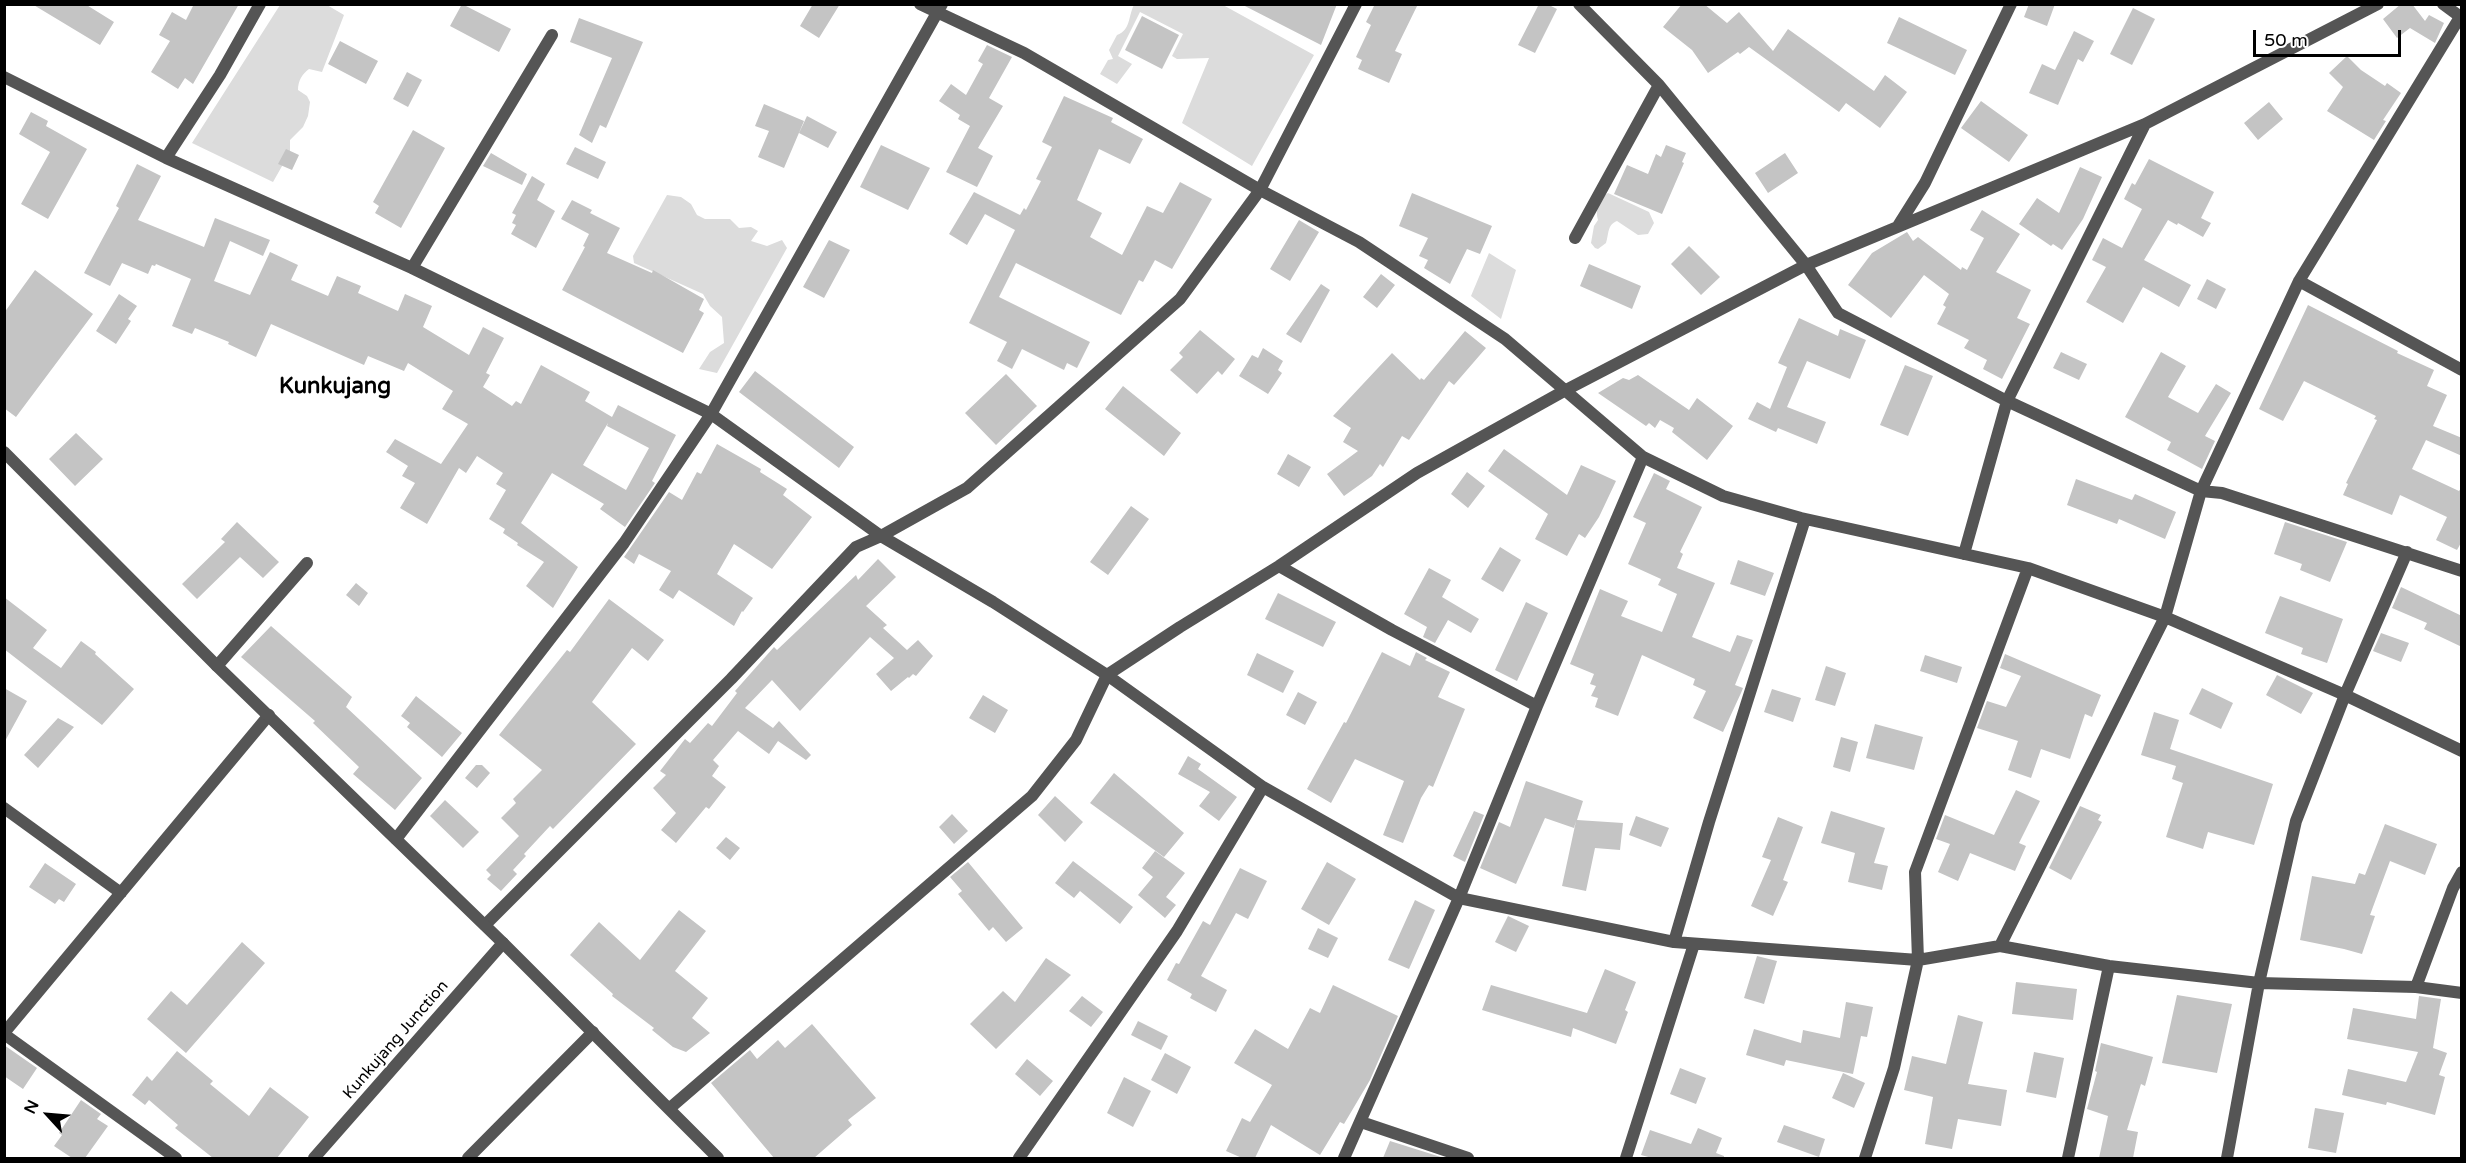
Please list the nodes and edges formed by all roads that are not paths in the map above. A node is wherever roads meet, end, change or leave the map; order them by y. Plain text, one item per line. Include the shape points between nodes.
1 (260, 4) edge
2 (920, 4) edge
3 (1356, 4) edge
4 (1580, 4) edge
5 (2011, 4) edge
6 (2372, 4) edge
7 (2443, 4) edge
8 (2378, 5) edge
9 (940, 9) edge
10 (2461, 17) edge
11 (552, 35) dead end
12 (4, 77) edge
13 (1659, 85) junction
14 (2145, 124) junction
15 (166, 158) junction
16 (1260, 190) junction
17 (1898, 226) junction
18 (1575, 238) dead end
19 (1806, 265) junction
20 (412, 268) junction
21 (2299, 280) junction
22 (2462, 370) edge
23 (1564, 390) junction
24 (2007, 401) junction
25 (711, 414) junction
26 (4, 452) edge
27 (1643, 457) junction
28 (2201, 491) junction
29 (1805, 519) junction
30 (881, 536) junction
31 (2408, 552) junction
32 (1964, 554) junction
33 (307, 563) dead end
34 (1279, 566) junction
35 (2028, 568) junction
36 (2462, 571) edge
37 (2165, 617) junction
38 (217, 666) junction
39 (1107, 675) junction
40 (2345, 695) junction
41 (1537, 706) junction
42 (269, 716) junction
43 (2462, 751) edge
44 (1263, 787) junction
45 (4, 808) edge
46 (396, 838) junction
47 (2462, 872) edge
48 (121, 893) junction
49 (1459, 898) junction
50 (485, 925) junction
51 (1674, 942) junction
52 (503, 943) junction
53 (1694, 944) junction
54 (2000, 946) junction
55 (1918, 960) junction
56 (2109, 966) junction
57 (2259, 982) junction
58 (2416, 987) junction
59 (2462, 993) edge
60 (593, 1032) junction
61 (4, 1033) edge
62 (670, 1108) junction
63 (1361, 1122) junction
64 (176, 1158) edge
65 (314, 1158) edge
66 (468, 1158) edge
67 (718, 1158) edge
68 (1018, 1158) edge
69 (1344, 1158) edge
70 (1468, 1158) edge
71 (1626, 1158) edge
72 (1865, 1158) edge
73 (2068, 1158) edge
74 (2227, 1158) edge

1 - 15 street
2 - 9 street
3 - 16 street
4 - 13 street
5 - 17 street via 1924,183
6 - 8 street
7 - 10 street
8 - 14 street
9 - 16 street via 1024,53
9 - 25 street
10 - 21 street
11 - 20 street
12 - 15 street
13 - 18 street
13 - 19 street
14 - 17 street
14 - 24 street
15 - 20 street
16 - 23 street via 1359,242 1505,339
16 - 30 street via 1180,299 967,488
17 - 19 street
19 - 23 street
19 - 24 street via 1838,313
20 - 25 street
21 - 22 street
21 - 28 street
23 - 27 street
23 - 34 street via 1417,473
24 - 28 street
24 - 32 street
25 - 30 street
25 - 46 street via 624,543
26 - 38 street
27 - 29 street via 1723,496
27 - 41 street
28 - 31 street via 2222,493
28 - 37 street
29 - 32 street
29 - 51 street
30 - 39 street
30 - 50 street via 856,547 731,679
31 - 36 street
31 - 40 street
32 - 35 street
33 - 38 street
34 - 39 street
34 - 41 street
35 - 37 street
35 - 55 street via 1915,872
37 - 40 street
37 - 54 street
38 - 42 street
39 - 44 street
39 - 62 street via 1076,740 1032,796
40 - 43 street
40 - 57 street via 2296,821
41 - 49 street
42 - 46 street
42 - 48 street
44 - 49 street
44 - 68 street via 1177,931
45 - 48 street
46 - 50 street
47 - 58 street
48 - 61 street
49 - 51 street
49 - 63 street
50 - 52 street
51 - 53 street
52 - 60 street
52 - 65 street, Kunkujang Junction
53 - 55 street
53 - 71 street
54 - 55 street
54 - 56 street
55 - 72 street via 1894,1068
56 - 57 street
56 - 73 street
57 - 58 street
57 - 74 street
58 - 59 street
60 - 62 street
60 - 66 street
61 - 64 street
62 - 67 street
63 - 69 street
63 - 70 street

